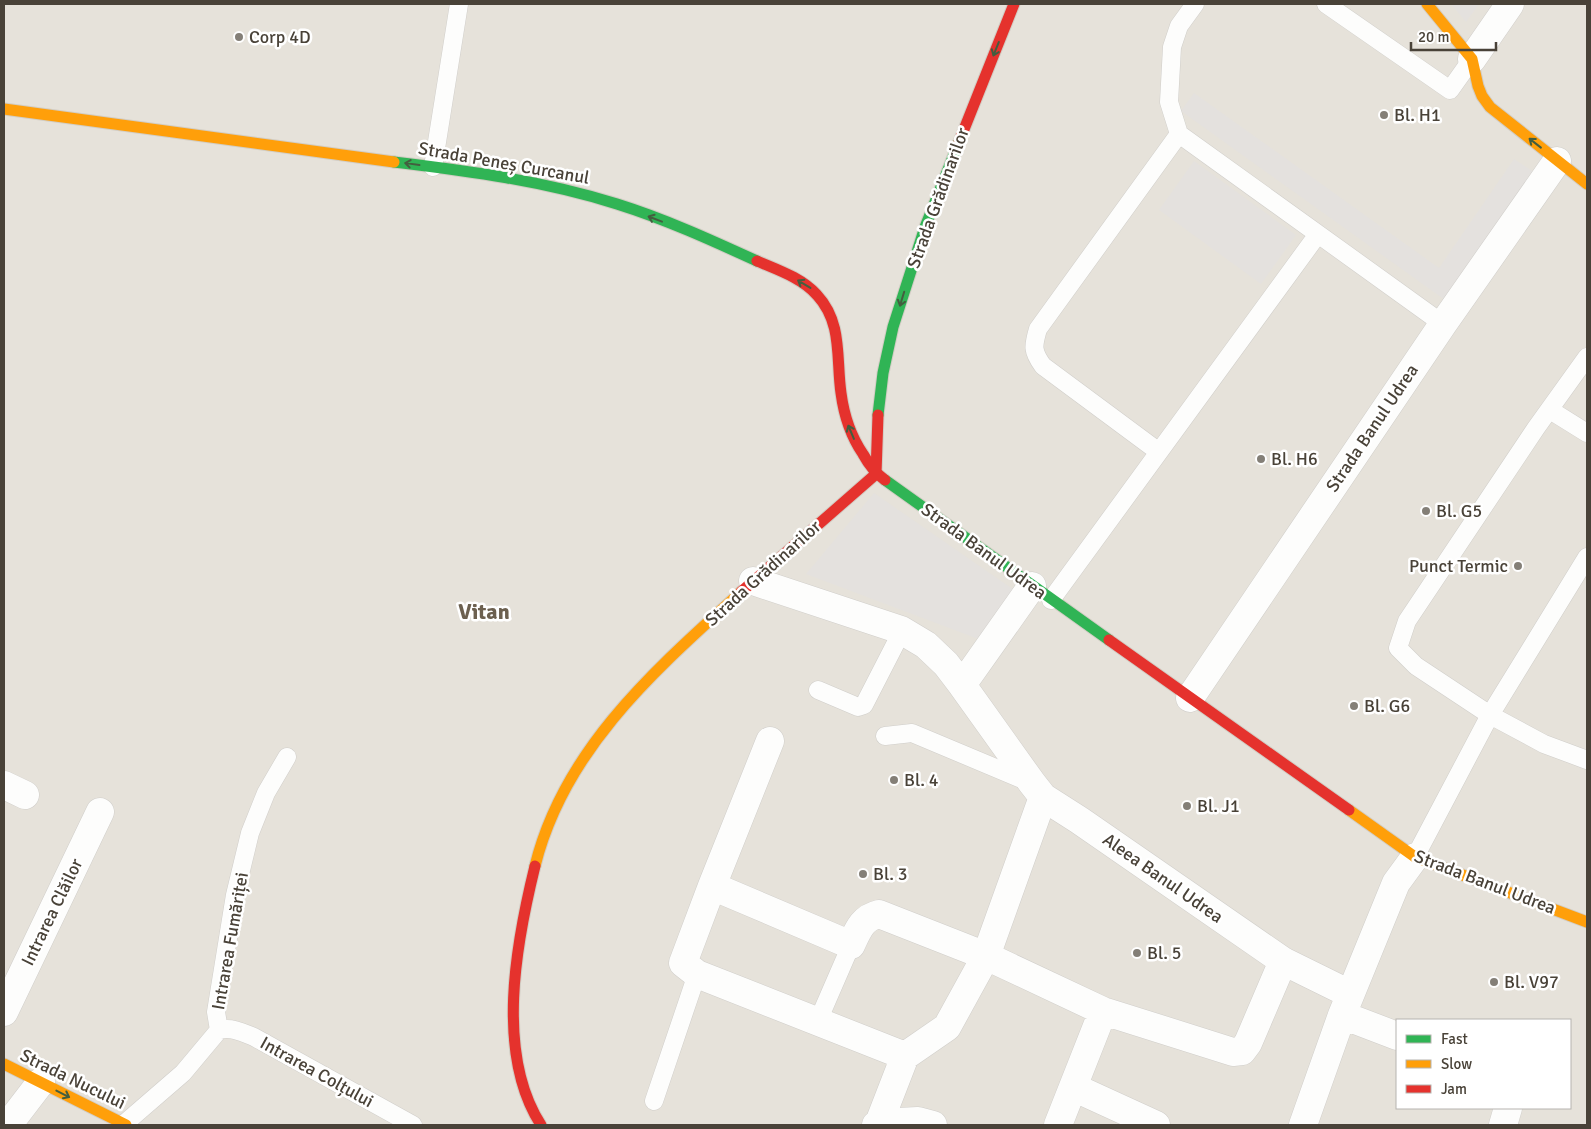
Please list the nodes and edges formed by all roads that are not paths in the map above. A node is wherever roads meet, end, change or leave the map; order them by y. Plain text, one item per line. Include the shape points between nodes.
1 (458, 4) edge
2 (1014, 4) edge
3 (1195, 4) edge
4 (1326, 4) edge
5 (1428, 4) edge
6 (1510, 4) edge
7 (1472, 59) junction
8 (4, 109) edge
9 (1179, 134) junction
10 (1558, 161) junction
11 (433, 167) junction
12 (1587, 184) edge
13 (1318, 234) junction
14 (1443, 324) junction
15 (1587, 358) edge
16 (1550, 410) junction
17 (1587, 433) edge
18 (1159, 452) junction
19 (876, 474) junction
20 (1587, 557) edge
21 (753, 581) junction
22 (1042, 593) junction
23 (902, 631) junction
24 (962, 685) junction
25 (818, 690) dead end
26 (1190, 698) junction
27 (1490, 715) junction
28 (885, 736) dead end
29 (770, 741) dead end
30 (287, 757) dead end
31 (1587, 760) edge
32 (1037, 790) junction
33 (100, 812) dead end
34 (1415, 857) junction
35 (712, 886) junction
36 (1587, 922) edge
37 (851, 945) junction
38 (986, 956) junction
39 (1283, 961) junction
40 (697, 974) junction
41 (1346, 1005) junction
42 (1103, 1010) junction
43 (4, 1012) edge
44 (818, 1021) junction
45 (219, 1030) junction
46 (1396, 1035) edge
47 (905, 1056) junction
48 (4, 1064) edge
49 (41, 1082) junction
50 (1073, 1087) junction
51 (654, 1101) dead end
52 (1508, 1109) edge
53 (878, 1124) edge
54 (8, 1125) edge
55 (125, 1125) edge
56 (413, 1125) edge
57 (541, 1125) edge
58 (934, 1125) edge
59 (1058, 1125) edge
60 (1156, 1125) edge
61 (1303, 1125) edge
62 (1503, 1125) edge

1 - 11 lane
2 -> 19 street, Strada Grădinarilor via 925,226 893,327 878,410
3 - 9 lane via 1179,26 1172,47 1169,102
4 - 7 lane via 1450,90
5 - 7 street
6 - 7 street
10 -> 7 street via 1490,107 1478,86
11 -> 8 street, Strada Peneș Curcanul
9 - 13 lane
9 - 18 lane via 1038,328 1034,344 1035,355 1043,366
10 - 12 street
10 - 14 street, Strada Banul Udrea
19 -> 11 street, Strada Peneș Curcanul via 858,448 843,411 834,318 825,301 800,280 692,233 591,196 541,184
13 - 14 lane
13 - 18 lane
14 - 26 street, Strada Banul Udrea
15 - 16 lane
16 - 17 lane
16 - 27 lane via 1407,621 1398,648 1416,666
18 - 22 lane
19 - 21 street, Strada Grădinarilor
19 - 22 street, Strada Banul Udrea
20 - 27 lane
21 - 23 street
21 - 57 street, Strada Grădinarilor via 675,653 617,715 561,793 546,829 528,899 513,1008 516,1056 523,1086
22 - 24 street
22 - 26 street, Strada Banul Udrea
23 - 24 street via 926,645
23 - 25 lane via 864,705 858,707
24 - 32 street, Aleea Banul Udrea
26 - 34 street, Strada Banul Udrea
27 - 31 lane via 1544,744
27 - 34 lane
28 - 32 lane via 912,733
29 - 35 street
30 - 45 lane, Intrarea Fumăriței via 266,793 250,833 235,895 216,1012
32 - 38 street
32 - 39 street, Aleea Banul Udrea
33 - 43 street, Intrarea Clăilor
34 - 36 street, Strada Banul Udrea
34 - 41 street via 1396,883
35 - 37 street
35 - 40 street via 683,963
37 - 38 street via 861,923 879,914
37 - 44 lane
38 - 42 street
38 - 47 street via 947,1028
39 - 41 street, Aleea Banul Udrea
39 - 42 street via 1248,1043 1242,1050 1232,1052
40 - 44 street
40 - 51 lane
41 - 46 street, Aleea Banul Udrea
41 - 61 street
42 - 50 street
44 - 47 street
45 - 55 lane, Intrarea Fumăriței via 183,1073
45 - 56 lane, Intrarea Colțului via 234,1029 254,1037
47 - 53 street
48 - 49 street, Strada Nucului
49 - 54 street
49 -> 55 street, Strada Nucului
50 - 59 street
50 - 60 street
52 - 62 street
53 - 58 street via 918,1121

